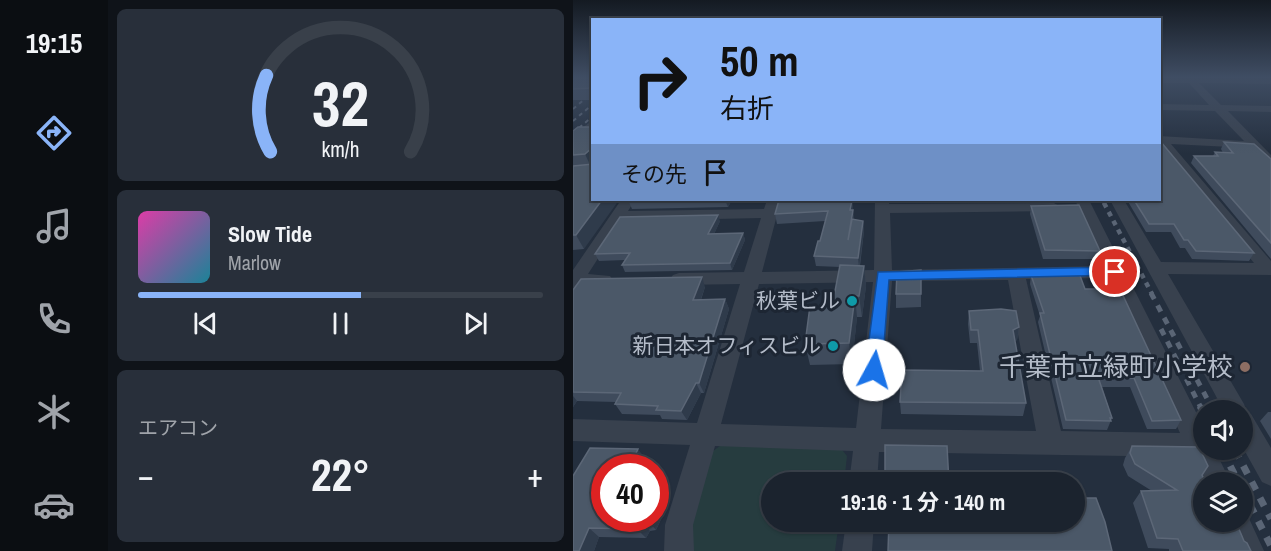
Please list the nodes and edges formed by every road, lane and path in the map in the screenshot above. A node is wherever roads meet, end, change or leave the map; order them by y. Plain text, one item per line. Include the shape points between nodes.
1 (1213, 103) edge
2 (1161, 107) edge
3 (1219, 109) junction
4 (1271, 109) edge
5 (591, 125) edge
6 (1161, 140) edge
7 (573, 141) edge
8 (1254, 146) junction
9 (1271, 146) edge
10 (1271, 162) edge
11 (626, 201) edge
12 (1118, 201) edge
13 (1084, 203) edge
14 (882, 204) edge
15 (772, 206) edge
16 (618, 216) junction
17 (1155, 268) junction
18 (1269, 269) edge
19 (1115, 272) junction
20 (1016, 273) junction
21 (883, 276) junction
22 (753, 278) junction
23 (658, 279) edge
24 (623, 280) edge
25 (574, 282) edge
26 (1230, 400) edge
27 (573, 430) edge
28 (1193, 431) edge
29 (704, 435) junction
30 (867, 440) junction
31 (1253, 441) edge
32 (1051, 443) junction
33 (1193, 445) edge
34 (864, 472) edge
35 (1271, 473) edge
36 (858, 532) edge
37 (1240, 532) edge
38 (679, 551) edge
39 (857, 551) edge
40 (1249, 551) edge

1 - 3 street
2 - 3 street
3 - 4 street
3 - 8 street
5 - 7 street
6 - 8 street
6 - 18 street
8 - 9 street
8 - 10 street
11 - 16 street
12 - 17 street
13 - 14 street
13 - 19 street
14 - 21 street
15 - 16 street
15 - 22 street
16 - 25 street
17 - 18 street
17 - 26 street
19 - 20 street
19 - 28 street
20 - 21 street
20 - 32 street
21 - 22 street
21 - 30 street
22 - 23 street
22 - 29 street
24 - 25 street
27 - 29 street
29 - 30 street
29 - 38 street via 679,525
30 - 32 street
30 - 34 street
31 - 35 street
32 - 33 street
36 - 39 street
37 - 40 street

